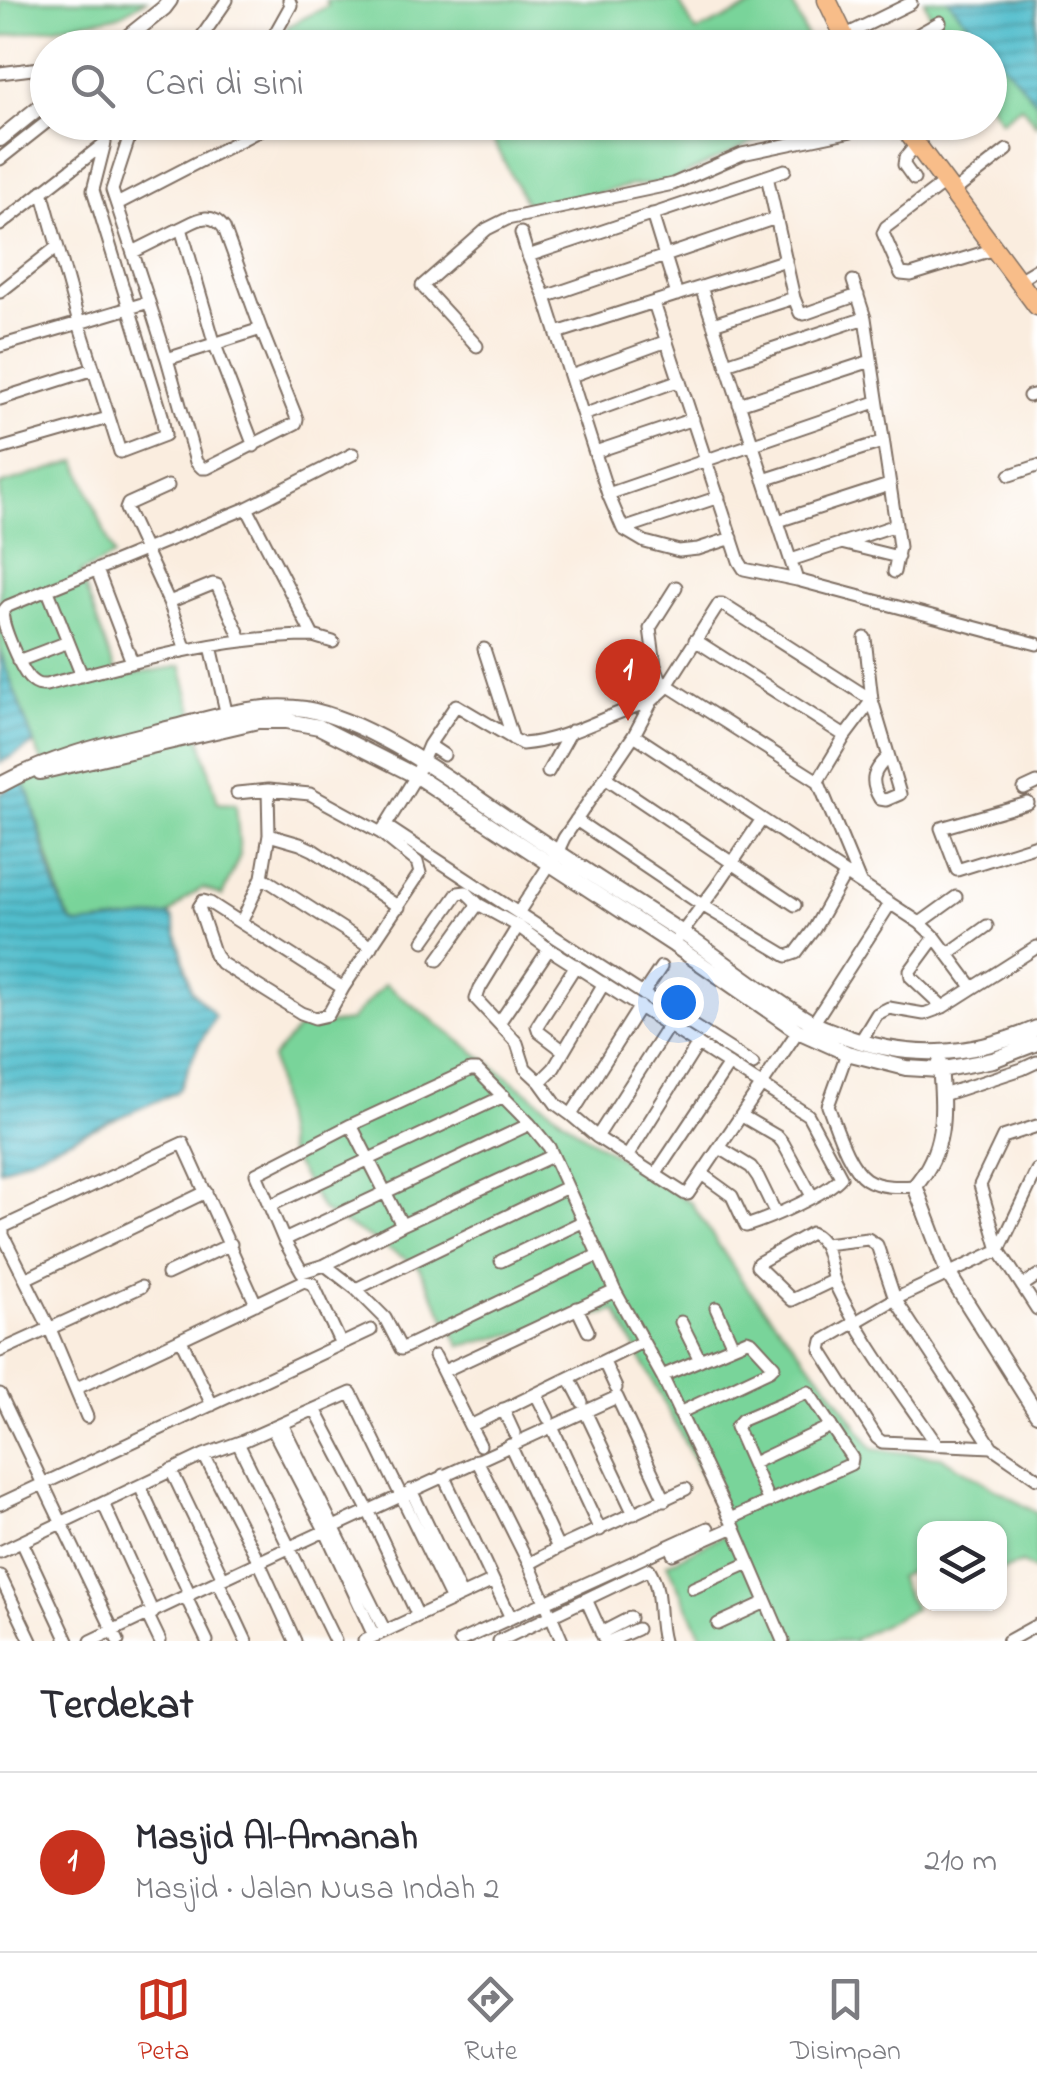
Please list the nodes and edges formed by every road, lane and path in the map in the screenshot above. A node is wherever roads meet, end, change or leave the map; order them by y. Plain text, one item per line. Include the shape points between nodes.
1 (170, 0) edge
2 (227, 0) edge
3 (290, 0) edge
4 (827, 0) edge
5 (911, 2) dead end
6 (940, 22) dead end
7 (136, 30) edge
8 (207, 30) edge
9 (277, 30) edge
10 (841, 30) edge
11 (866, 30) edge
12 (926, 30) edge
13 (0, 63) edge
14 (30, 70) edge
15 (1, 73) edge
16 (30, 114) edge
17 (30, 135) edge
18 (0, 138) edge
19 (107, 140) edge
20 (129, 140) edge
21 (241, 140) edge
22 (809, 140) edge
23 (912, 140) edge
24 (105, 143) junction
25 (916, 146) junction
26 (1008, 150) dead end
27 (0, 158) edge
28 (785, 170) dead end
29 (767, 176) junction
30 (914, 178) dead end
31 (948, 188) junction
32 (42, 192) junction
33 (117, 204) junction
34 (652, 214) junction
35 (776, 218) junction
36 (0, 225) edge
37 (181, 228) junction
38 (522, 233) dead end
39 (57, 247) junction
40 (995, 250) junction
41 (132, 252) junction
42 (664, 254) junction
43 (528, 256) junction
44 (786, 260) junction
45 (1037, 269) edge
46 (853, 281) dead end
47 (1017, 281) junction
48 (702, 287) junction
49 (0, 292) edge
50 (677, 295) junction
51 (858, 295) junction
52 (545, 297) junction
53 (794, 298) junction
54 (149, 302) junction
55 (654, 302) junction
56 (1037, 306) edge
57 (129, 309) junction
58 (865, 318) junction
59 (79, 323) junction
60 (714, 324) junction
61 (262, 329) junction
62 (557, 333) junction
63 (667, 341) junction
64 (0, 346) edge
65 (215, 346) junction
66 (477, 346) dead end
67 (167, 359) junction
68 (870, 361) junction
69 (726, 364) junction
70 (94, 369) junction
71 (571, 376) junction
72 (680, 380) junction
73 (0, 399) edge
74 (876, 402) junction
75 (740, 404) junction
76 (583, 414) junction
77 (108, 418) junction
78 (693, 419) junction
79 (882, 442) junction
80 (752, 443) junction
81 (254, 446) junction
82 (0, 450) edge
83 (594, 452) junction
84 (353, 454) dead end
85 (706, 458) junction
86 (1037, 466) edge
87 (1010, 475) dead end
88 (764, 480) junction
89 (889, 485) junction
90 (168, 486) dead end
91 (608, 494) junction
92 (719, 498) junction
93 (247, 508) junction
94 (778, 521) junction
95 (896, 525) junction
96 (623, 529) junction
97 (732, 538) junction
98 (840, 543) junction
99 (146, 550) junction
100 (898, 557) junction
101 (790, 560) junction
102 (97, 570) junction
103 (894, 572) dead end
104 (797, 580) junction
105 (676, 587) dead end
106 (48, 590) junction
107 (169, 602) junction
108 (313, 636) junction
109 (865, 638) dead end
110 (695, 640) junction
111 (242, 641) junction
112 (68, 642) junction
113 (333, 642) dead end
114 (1037, 644) edge
115 (211, 646) junction
116 (186, 650) junction
117 (484, 650) dead end
118 (18, 660) junction
119 (132, 662) junction
120 (82, 676) junction
121 (665, 687) junction
122 (872, 700) junction
123 (652, 701) junction
124 (287, 714) junction
125 (228, 720) junction
126 (571, 731) junction
127 (634, 735) junction
128 (845, 736) junction
129 (513, 740) junction
130 (429, 745) junction
131 (444, 755) dead end
132 (888, 758) dead end
133 (422, 760) junction
134 (548, 772) dead end
135 (416, 776) junction
136 (605, 776) junction
137 (818, 781) junction
138 (1037, 783) edge
139 (0, 785) edge
140 (268, 790) junction
141 (1024, 790) dead end
142 (237, 793) dead end
143 (1028, 803) dead end
144 (762, 819) junction
145 (576, 820) junction
146 (383, 829) junction
147 (268, 835) junction
148 (1037, 845) edge
149 (554, 859) junction
150 (732, 863) junction
151 (845, 874) junction
152 (262, 876) junction
153 (860, 882) junction
154 (956, 896) dead end
155 (478, 904) junction
156 (890, 904) junction
157 (702, 905) junction
158 (795, 905) dead end
159 (398, 908) junction
160 (518, 920) junction
161 (241, 923) junction
162 (920, 923) junction
163 (987, 926) dead end
164 (935, 937) junction
165 (678, 939) junction
166 (424, 941) dead end
167 (371, 947) junction
168 (1037, 947) edge
169 (549, 949) junction
170 (948, 954) junction
171 (438, 960) dead end
172 (576, 965) junction
173 (662, 967) dead end
174 (604, 983) junction
175 (343, 988) junction
176 (973, 988) junction
177 (641, 1000) junction
178 (943, 1007) junction
179 (499, 1023) junction
180 (669, 1025) junction
181 (806, 1030) junction
182 (1037, 1030) edge
183 (860, 1042) junction
184 (698, 1044) junction
185 (1037, 1044) edge
186 (564, 1051) junction
187 (847, 1054) junction
188 (940, 1062) junction
189 (1037, 1062) edge
190 (729, 1064) junction
191 (753, 1064) dead end
192 (540, 1082) junction
193 (763, 1084) junction
194 (943, 1095) junction
195 (504, 1096) junction
196 (571, 1115) junction
197 (742, 1116) junction
198 (530, 1124) junction
199 (351, 1125) junction
200 (1037, 1126) edge
201 (597, 1137) junction
202 (720, 1148) junction
203 (552, 1156) junction
204 (627, 1156) junction
205 (368, 1159) junction
206 (1037, 1170) edge
207 (655, 1175) junction
208 (703, 1175) junction
209 (916, 1186) junction
210 (567, 1187) junction
211 (206, 1192) junction
212 (384, 1192) junction
213 (812, 1196) junction
214 (269, 1206) junction
215 (776, 1214) junction
216 (582, 1222) junction
217 (402, 1225) junction
218 (284, 1240) junction
219 (230, 1244) junction
220 (824, 1244) junction
221 (999, 1250) junction
222 (598, 1255) junction
223 (501, 1261) dead end
224 (325, 1264) junction
225 (948, 1273) junction
226 (167, 1274) dead end
227 (1037, 1276) edge
228 (26, 1279) junction
229 (834, 1280) junction
230 (1022, 1286) junction
231 (141, 1287) dead end
232 (356, 1289) junction
233 (615, 1291) junction
234 (895, 1300) junction
235 (256, 1304) junction
236 (577, 1308) junction
237 (716, 1308) dead end
238 (1037, 1309) edge
239 (682, 1322) dead end
240 (854, 1322) junction
241 (50, 1329) junction
242 (370, 1330) dead end
243 (588, 1331) dead end
244 (181, 1340) junction
245 (642, 1342) junction
246 (341, 1344) junction
247 (732, 1346) junction
248 (0, 1351) edge
249 (436, 1356) dead end
250 (700, 1360) junction
251 (604, 1362) junction
252 (444, 1371) junction
253 (662, 1376) junction
254 (570, 1378) junction
255 (77, 1388) junction
256 (616, 1392) junction
257 (0, 1394) edge
258 (536, 1394) junction
259 (212, 1405) junction
260 (583, 1407) junction
261 (316, 1409) junction
262 (503, 1410) junction
263 (680, 1413) junction
264 (1037, 1414) edge
265 (87, 1417) dead end
266 (548, 1425) junction
267 (277, 1426) junction
268 (470, 1426) junction
269 (831, 1426) junction
270 (512, 1439) junction
271 (238, 1443) junction
272 (937, 1445) junction
273 (480, 1446) dead end
274 (992, 1447) junction
275 (204, 1455) junction
276 (476, 1460) junction
277 (753, 1463) junction
278 (171, 1470) junction
279 (443, 1475) junction
280 (1037, 1478) edge
281 (44, 1483) junction
282 (140, 1486) junction
283 (686, 1489) dead end
284 (406, 1492) junction
285 (665, 1500) junction
286 (770, 1502) junction
287 (103, 1503) junction
288 (0, 1504) edge
289 (368, 1510) junction
290 (634, 1514) junction
291 (732, 1523) junction
292 (62, 1524) junction
293 (708, 1528) dead end
294 (330, 1530) junction
295 (597, 1531) junction
296 (22, 1542) junction
297 (558, 1548) junction
298 (290, 1549) junction
299 (0, 1552) edge
300 (673, 1554) dead end
301 (748, 1562) junction
302 (256, 1563) junction
303 (529, 1564) junction
304 (0, 1576) edge
305 (221, 1580) junction
306 (493, 1580) junction
307 (693, 1588) dead end
308 (185, 1597) junction
309 (456, 1598) junction
310 (586, 1599) junction
311 (545, 1601) junction
312 (766, 1602) junction
313 (150, 1615) junction
314 (418, 1616) junction
315 (550, 1616) junction
316 (511, 1618) junction
317 (633, 1623) dead end
318 (718, 1624) dead end
319 (1037, 1625) edge
320 (116, 1636) edge
321 (374, 1636) edge
322 (519, 1637) edge
323 (605, 1638) edge
324 (30, 1641) edge
325 (68, 1641) edge
326 (91, 1641) edge
327 (160, 1641) edge
328 (204, 1641) edge
329 (246, 1641) edge
330 (292, 1641) edge
331 (335, 1641) edge
332 (460, 1641) edge
333 (499, 1641) edge
334 (562, 1641) edge
335 (662, 1641) edge
336 (783, 1641) edge
337 (1008, 1641) edge

1 - 7 street
2 - 8 street
3 - 9 street
4 - 10 main road
5 - 11 street
6 - 12 street
13 - 15 street
14 - 15 street
16 - 18 street
17 - 27 street
19 - 24 street
20 - 33 street via 112,190
21 - 33 street
22 - 66 street via 742,154 673,184 507,219 487,229 422,286
23 - 25 main road
24 - 32 street
24 - 57 street via 93,190
25 - 30 street via 904,165
25 - 31 main road
26 - 31 street
28 - 29 street
29 - 34 street
29 - 35 street
31 - 40 main road
31 - 40 street via 886,227 904,276
32 - 36 street
32 - 39 street
33 - 41 street
34 - 42 street
34 - 43 street
35 - 42 street
35 - 44 street
37 - 41 street
37 - 61 street via 204,216 220,222
37 - 65 street
38 - 43 street
39 - 49 street
39 - 59 street
40 - 47 main road
41 - 54 street
42 - 50 street
42 - 52 street
43 - 52 street
44 - 48 street
44 - 53 street
45 - 47 street
46 - 51 street
47 - 56 main road
48 - 50 street
48 - 60 street
50 - 55 street
51 - 53 street via 802,314
51 - 58 street
52 - 62 street
53 - 60 street
54 - 57 street
54 - 67 street
55 - 62 street
55 - 63 street
57 - 59 street
57 - 77 street via 165,435 120,452
58 - 68 street
58 - 69 street
59 - 64 street
59 - 70 street
60 - 69 street
61 - 65 street
61 - 81 street via 298,419
62 - 71 street
63 - 71 street
63 - 72 street
65 - 67 street
65 - 81 street
67 - 81 street via 199,466
68 - 74 street
68 - 75 street
69 - 75 street
70 - 73 street
70 - 77 street
71 - 76 street
72 - 76 street
72 - 78 street
74 - 79 street
74 - 80 street
75 - 80 street
76 - 83 street
77 - 82 street
78 - 83 street
78 - 85 street
79 - 88 street
79 - 89 street
80 - 85 street
80 - 88 street
83 - 91 street
84 - 93 street
85 - 91 street
85 - 92 street
86 - 87 street
88 - 94 street
89 - 94 street
89 - 95 street
90 - 99 street via 126,506
91 - 96 street
92 - 96 street
92 - 97 street
93 - 99 street
93 - 108 street
94 - 101 street
95 - 98 street
95 - 100 street
96 - 97 street via 680,551
97 - 104 street via 744,569
98 - 100 street
98 - 101 street
99 - 102 street
99 - 107 street
100 - 103 street
101 - 104 street
102 - 106 street
102 - 119 street
104 - 114 street
105 - 121 street via 650,628
106 - 112 street
106 - 118 street via 2,614
107 - 111 street via 217,584
107 - 116 street
108 - 111 street
108 - 113 street
109 - 122 street
110 - 121 street
110 - 122 street via 722,604
110 - 128 street
111 - 115 street
112 - 118 street
112 - 120 street
115 - 116 street
115 - 125 street
116 - 119 street
117 - 129 street
118 - 120 street via 38,685
119 - 120 street
121 - 123 street
121 - 137 street
122 - 128 street
122 - 132 street
123 - 126 street
123 - 127 street
124 - 125 street
124 - 133 street via 310,710 346,722
124 - 135 street
125 - 139 street via 87,749
126 - 129 street via 532,743
126 - 134 street
127 - 136 street
127 - 144 street
128 - 137 street
129 - 130 street via 456,704
130 - 131 street
130 - 133 street
133 - 135 street
133 - 149 street
135 - 146 street
135 - 149 street
136 - 145 street
136 - 150 street
137 - 153 street
138 - 141 street
140 - 142 street
140 - 146 street via 310,794
140 - 147 street
143 - 148 street via 941,828 957,870
144 - 150 street
144 - 151 street
145 - 149 street
145 - 157 street
146 - 159 street via 420,867
146 - 160 street
147 - 152 street
147 - 159 street via 312,850
149 - 160 street
149 - 165 street
150 - 157 street
150 - 158 street
151 - 153 street
151 - 157 street via 796,954 787,956
152 - 161 street
152 - 167 street
153 - 156 street
154 - 162 street
155 - 160 street
155 - 166 street via 466,892 458,894
155 - 171 street
156 - 162 street
156 - 181 street
157 - 165 street
159 - 167 street
160 - 169 street
160 - 177 street
160 - 179 street via 476,1000
161 - 175 street
161 - 175 street via 206,902 199,907 215,955 236,974 315,1018 328,1015
162 - 164 street
163 - 170 street
164 - 170 street
164 - 178 street via 910,970
165 - 181 street
167 - 175 street
168 - 176 street
169 - 172 street
169 - 179 street
170 - 176 street
172 - 174 street
172 - 186 street via 536,1026
173 - 177 street
174 - 177 street
174 - 186 street
176 - 178 street
177 - 180 street
177 - 191 street
177 - 196 street
178 - 183 street via 924,1014 889,1008 877,1014
179 - 192 street
180 - 184 street
180 - 201 street
181 - 183 street
181 - 187 street
181 - 193 street
182 - 188 street
183 - 188 street
184 - 190 street
184 - 204 street
185 - 188 street via 993,1060
186 - 192 street
187 - 188 street via 906,1068
187 - 209 street via 828,1106 844,1146 866,1179
188 - 194 street
189 - 194 street
190 - 193 street
190 - 207 street
192 - 196 street
193 - 197 street
193 - 213 street via 808,1115 841,1174
194 - 209 street via 932,1160
195 - 198 street
195 - 199 street via 474,1068
195 - 205 street
196 - 201 street
197 - 202 street
197 - 213 street via 778,1137
198 - 203 street
198 - 212 street
199 - 205 street
199 - 214 street via 256,1174
200 - 221 street via 1003,1136 982,1180
201 - 204 street
202 - 208 street
202 - 215 street via 751,1167
203 - 210 street
203 - 217 street
204 - 207 street
205 - 212 street
205 - 214 street
206 - 221 street
207 - 208 street via 688,1194
208 - 215 street via 732,1196 746,1226
209 - 225 street
210 - 216 street
210 - 232 street
211 - 219 street
211 - 228 street
211 - 228 street via 182,1143 21,1219 2,1230
212 - 217 street
212 - 218 street
213 - 215 street
214 - 218 street
216 - 222 street
216 - 223 street
217 - 224 street
218 - 224 street via 300,1271
219 - 226 street
219 - 235 street
220 - 229 street
220 - 229 street via 810,1233 757,1266 792,1300
220 - 234 street via 874,1242
221 - 225 street
221 - 230 street
222 - 232 street via 400,1350 386,1318
222 - 233 street
224 - 232 street
225 - 234 street
225 - 264 street
227 - 230 street
228 - 241 street
229 - 240 street
230 - 238 street
231 - 241 street
233 - 236 street
233 - 245 street
234 - 240 street
234 - 274 street
235 - 244 street
235 - 246 street via 301,1282 312,1284
236 - 243 street
236 - 252 street
237 - 247 street
239 - 250 street
240 - 272 street
240 - 272 street via 823,1341 820,1350 877,1438
241 - 248 street
241 - 255 street
242 - 246 street
244 - 255 street
244 - 259 street
245 - 251 street
245 - 253 street
246 - 259 street
247 - 250 street
247 - 263 street via 750,1340 774,1368
249 - 252 street
250 - 253 street
251 - 254 street
251 - 256 street
252 - 268 street
253 - 263 street
254 - 258 street
254 - 260 street
255 - 265 street
256 - 260 street
256 - 285 street
257 - 281 street
258 - 262 street
258 - 266 street
259 - 281 street
260 - 266 street
260 - 290 street
261 - 267 street
261 - 284 street via 352,1394
261 - 289 street
262 - 268 street
262 - 270 street
263 - 291 street
266 - 270 street
266 - 295 street
267 - 271 street
267 - 294 street
268 - 273 street
269 - 277 street
269 - 277 street via 805,1392 742,1420 737,1432
269 - 286 street via 851,1464
270 - 276 street
270 - 297 street
271 - 275 street
271 - 298 street
272 - 274 street
274 - 280 street
275 - 278 street
275 - 302 street
276 - 279 street
276 - 303 street
277 - 286 street
278 - 282 street
278 - 305 street
279 - 284 street
279 - 306 street
281 - 288 street
281 - 292 street
282 - 287 street
282 - 308 street
283 - 285 street
284 - 289 street
284 - 309 street
285 - 290 street
286 - 291 street
287 - 292 street
287 - 313 street
289 - 294 street
289 - 314 street
290 - 295 street
291 - 300 street
291 - 301 street
292 - 296 street
292 - 320 street
293 - 311 street
294 - 298 street
294 - 321 street
295 - 297 street
296 - 299 street
296 - 325 street
297 - 303 street
298 - 302 street
298 - 331 street
301 - 307 street
301 - 312 street
302 - 305 street
302 - 330 street
303 - 311 street
304 - 324 street
305 - 308 street
305 - 329 street
306 - 309 street
306 - 316 street
308 - 313 street
308 - 328 street
309 - 314 street
310 - 315 street
310 - 323 street
310 - 335 street via 650,1569 658,1586
311 - 315 street
311 - 316 street
312 - 318 street
312 - 336 street
313 - 320 street
313 - 327 street
314 - 321 street
315 - 322 street
315 - 334 street
316 - 332 street
317 - 323 street
319 - 337 street
320 - 326 street
322 - 333 street

